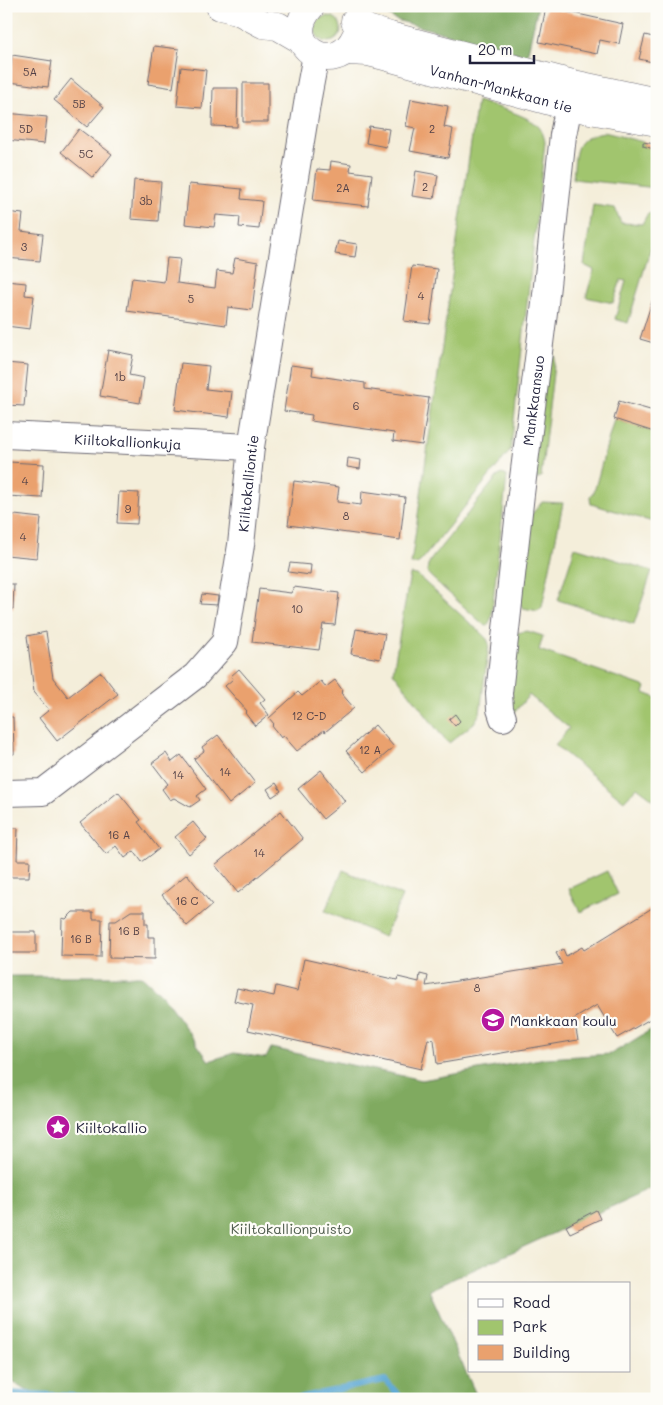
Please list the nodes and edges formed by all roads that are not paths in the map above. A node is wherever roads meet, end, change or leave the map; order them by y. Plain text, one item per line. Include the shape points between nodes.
1 (311, 6) edge
2 (229, 8) edge
3 (350, 14) edge
4 (309, 48) junction
5 (347, 51) junction
6 (571, 95) junction
7 (657, 102) edge
8 (657, 122) edge
9 (6, 435) edge
10 (251, 447) junction
11 (502, 718) dead end
12 (6, 793) edge

1 - 2 main road via 296,9 264,6
1 - 4 main road via 300,27
2 - 4 main road via 263,24 278,26
3 - 5 main road via 357,27 356,38
3 - 6 main road, Vanhan-Mankkaan tie via 367,29
4 - 5 main road, Vanhan-Mankkaan tie via 326,58
4 - 10 street, Kiiltokalliontie via 309,92
5 - 6 main road, Vanhan-Mankkaan tie via 368,52
6 - 7 main road, Vanhan-Mankkaan tie
6 - 8 main road, Vanhan-Mankkaan tie
6 - 11 street, Mankkaansuo via 562,135 521,494 499,693
9 - 10 street, Kiiltokallionkuja
10 - 12 street, Kiiltokalliontie via 241,545 225,642 195,676 43,792

